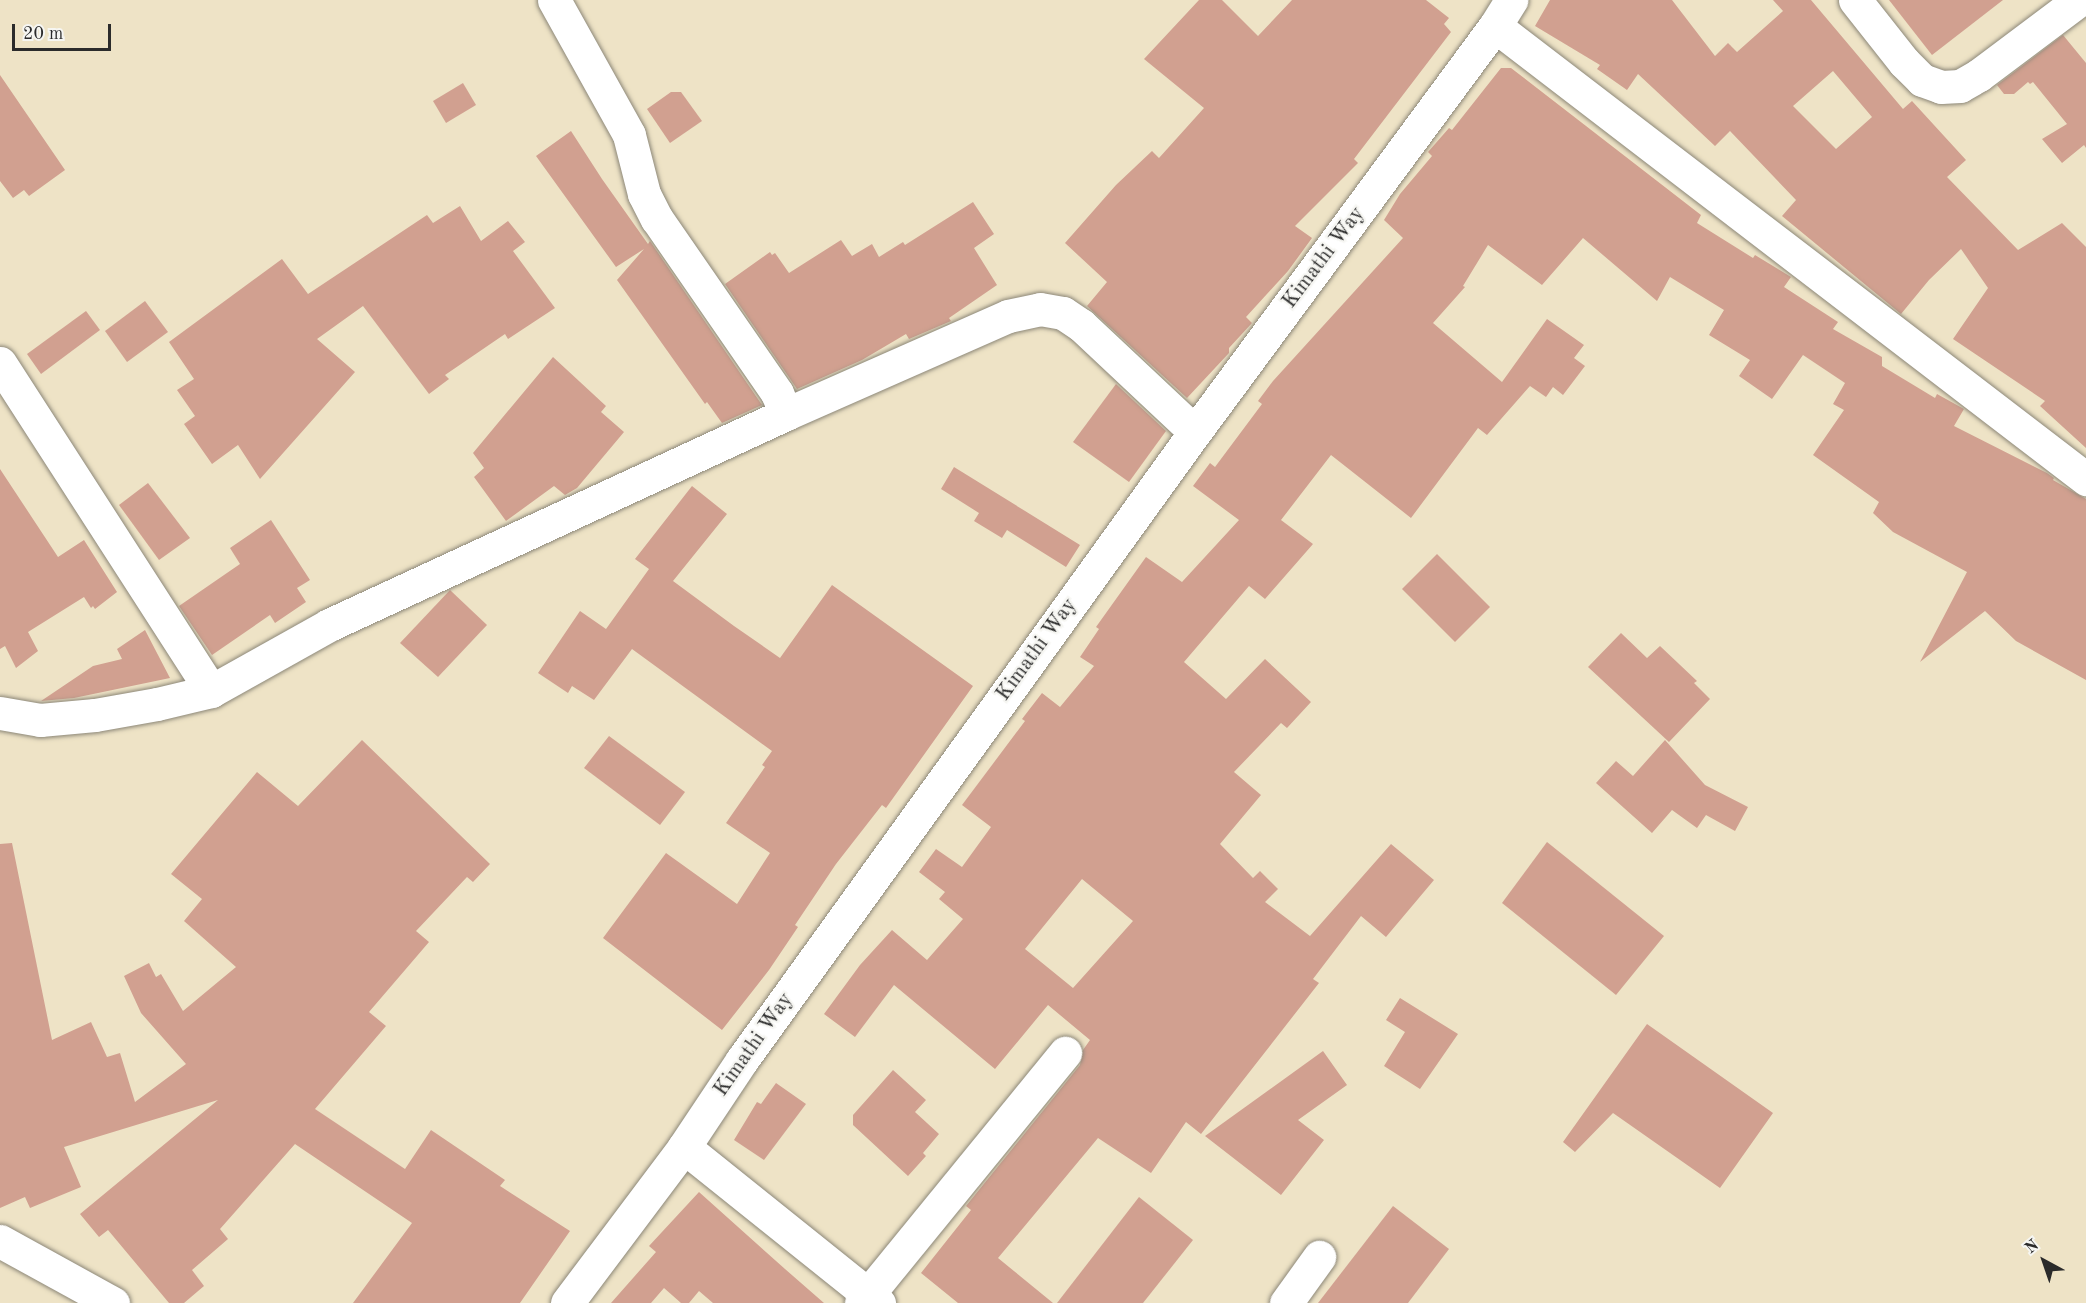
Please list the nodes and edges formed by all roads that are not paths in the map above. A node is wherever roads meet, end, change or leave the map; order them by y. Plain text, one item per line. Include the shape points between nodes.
1 (554, 0) edge
2 (1855, 0) edge
3 (2079, 0) edge
4 (1503, 13) edge
5 (0, 363) edge
6 (786, 414) junction
7 (1195, 432) junction
8 (2086, 479) edge
9 (211, 691) junction
10 (0, 713) edge
11 (1065, 1053) dead end
12 (684, 1148) junction
13 (0, 1241) edge
14 (1319, 1257) dead end
15 (869, 1300) edge
16 (114, 1303) edge
17 (567, 1303) edge
18 (1286, 1303) edge

1 - 6 street via 629,135 644,194 657,219 777,393
2 - 3 street via 1904,62 1922,80 1941,87 1960,86 1979,75
4 - 7 street, Kimathi Way
4 - 8 street
5 - 9 street
6 - 7 street via 1008,316 1040,309 1063,313 1082,325
6 - 9 street via 329,625
7 - 12 street, Kimathi Way via 742,1060
9 - 10 street via 84,716 40,720
11 - 15 street
12 - 15 street
12 - 17 street, Kimathi Way
13 - 16 street
14 - 18 street

